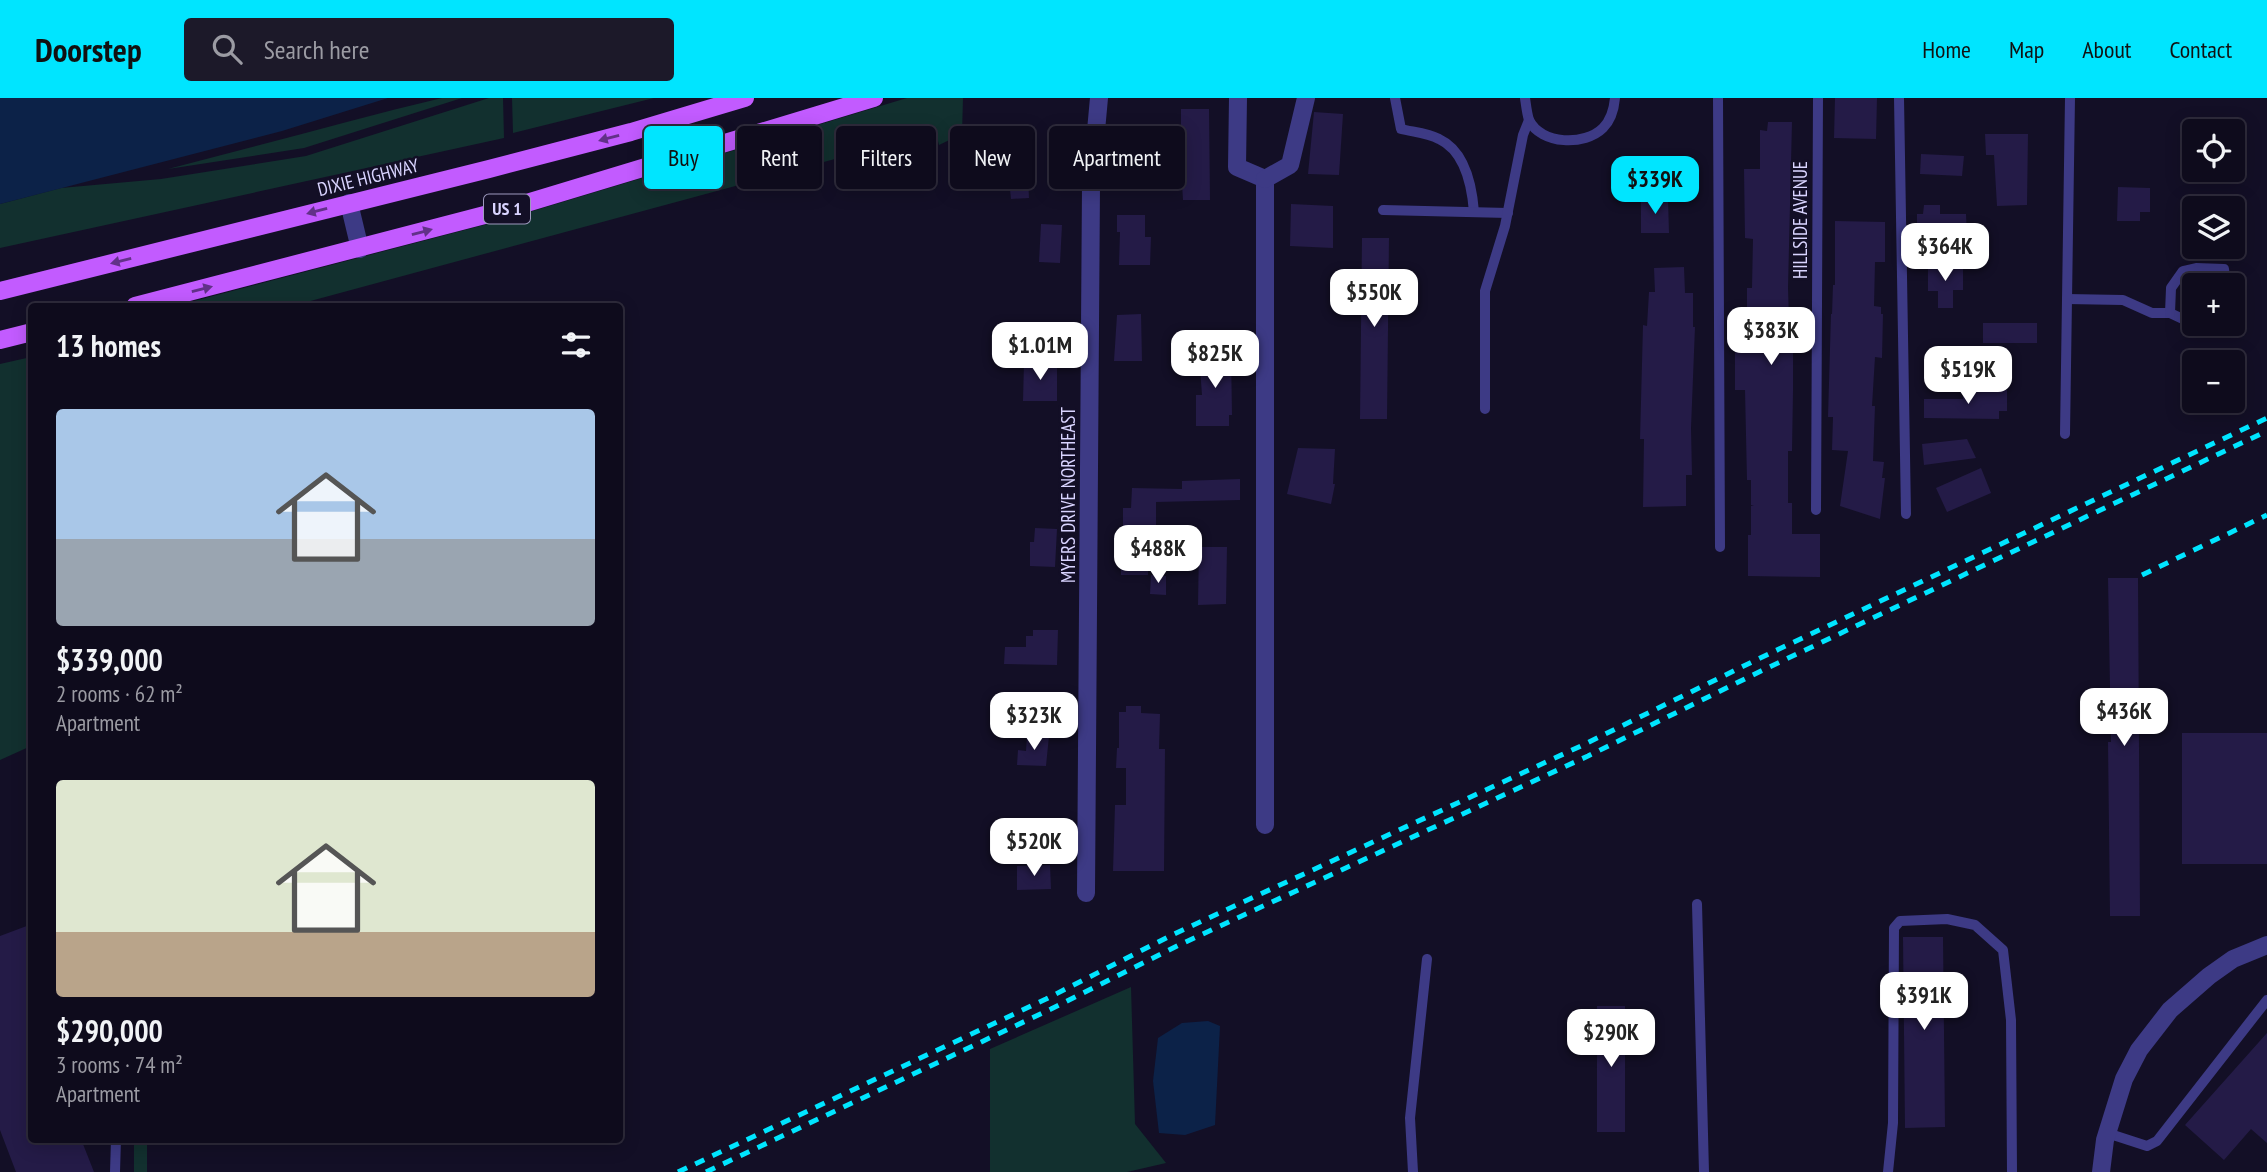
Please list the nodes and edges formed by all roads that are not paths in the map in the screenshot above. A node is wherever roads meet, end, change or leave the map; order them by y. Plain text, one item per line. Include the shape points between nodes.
1 (745, 98) edge
2 (874, 98) edge
3 (1099, 98) edge
4 (1238, 98) edge
5 (1306, 98) edge
6 (1395, 98) edge
7 (1525, 98) edge
8 (1615, 98) edge
9 (1718, 98) edge
10 (1818, 98) edge
11 (1899, 98) edge
12 (2070, 98) edge
13 (1529, 120) junction
14 (1265, 179) junction
15 (349, 203) junction
16 (1383, 210) dead end
17 (1474, 212) junction
18 (1508, 213) junction
19 (360, 249) junction
20 (2224, 273) edge
21 (0, 291) edge
22 (2067, 299) junction
23 (147, 303) edge
24 (2170, 313) junction
25 (2182, 319) edge
26 (28, 333) edge
27 (0, 340) edge
28 (1485, 409) dead end
29 (2065, 434) dead end
30 (1816, 510) dead end
31 (1906, 513) dead end
32 (1720, 547) dead end
33 (1265, 825) dead end
34 (1086, 893) dead end
35 (1697, 904) dead end
36 (2267, 945) edge
37 (1427, 959) dead end
38 (2267, 1000) edge
39 (2107, 1133) junction
40 (116, 1143) edge
41 (116, 1172) edge
42 (1413, 1172) edge
43 (1704, 1172) edge
44 (1888, 1172) edge
45 (2012, 1172) edge
46 (2101, 1172) edge

1 -> 15 main road, DIXIE HIGHWAY / US 1
19 -> 2 main road, US 1
3 - 34 street, MYERS DRIVE NORTHEAST via 1091,185
4 - 14 street via 1237,167
5 - 14 street via 1290,166
6 - 17 lane via 1401,129 1441,139 1462,161
7 - 13 lane
8 - 13 lane via 1614,111 1602,128 1572,140 1539,132
9 - 32 lane
10 - 30 lane, HILLSIDE AVENUE
11 - 31 lane
12 - 22 lane
13 - 18 lane
14 - 33 street
15 - 19 street
15 -> 21 main road, DIXIE HIGHWAY / US 1
16 - 17 lane
17 - 18 lane
18 - 28 lane via 1485,291
23 -> 19 main road, US 1
20 - 24 lane via 2224,269 2183,271 2171,288
22 - 24 lane via 2123,300 2152,313
22 - 29 lane
24 - 25 lane
26 - 27 main road
35 - 43 lane
36 - 39 street via 2233,959 2170,1010 2139,1050 2124,1079
37 - 42 lane via 1410,1118
38 - 39 lane via 2157,1141 2147,1146
39 - 46 street
40 - 41 lane
44 - 45 lane via 1893,1124 1894,928 1900,921 1947,919 1975,925 2003,950 2011,1020

